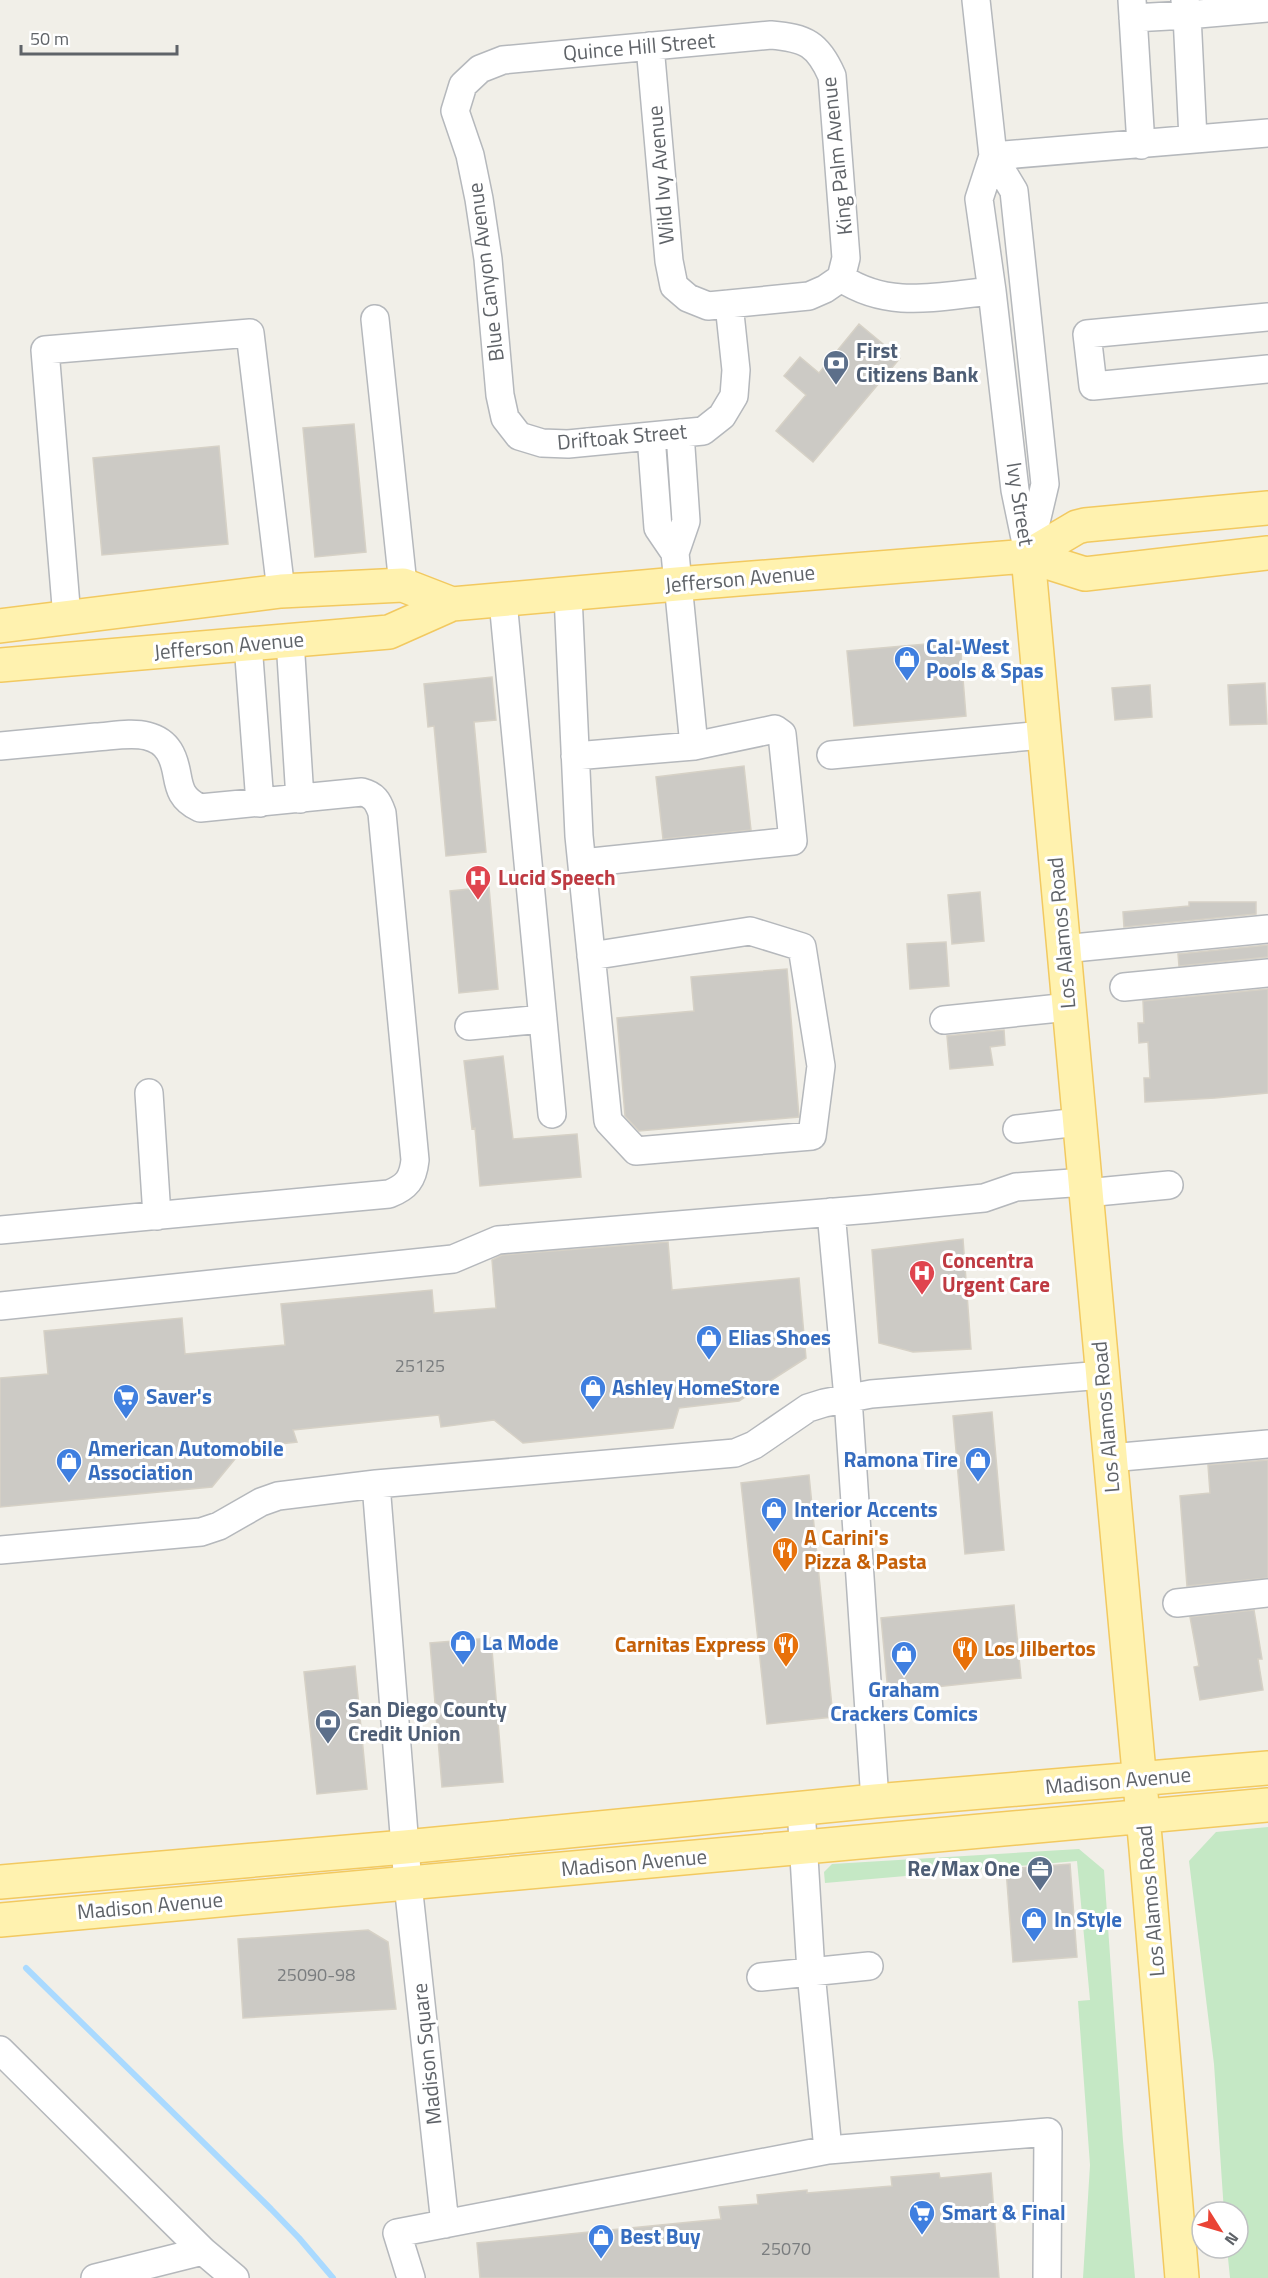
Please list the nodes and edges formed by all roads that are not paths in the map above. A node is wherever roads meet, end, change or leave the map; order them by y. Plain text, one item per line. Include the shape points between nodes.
1 (976, 0) edge
2 (1186, 8) edge
3 (1268, 8) edge
4 (1132, 9) edge
5 (807, 42) joint
6 (650, 46) junction
7 (473, 75) joint
8 (1268, 133) edge
9 (1193, 140) junction
10 (1141, 145) junction
11 (993, 156) junction
12 (841, 278) junction
13 (992, 291) junction
14 (729, 304) junction
15 (1268, 317) edge
16 (375, 319) dead end
17 (1268, 369) edge
18 (680, 433) junction
19 (519, 436) joint
20 (651, 436) junction
21 (655, 489) junction
22 (684, 489) junction
23 (1268, 508) edge
24 (1268, 553) edge
25 (1028, 556) junction
26 (676, 568) junction
27 (403, 585) junction
28 (281, 591) junction
29 (568, 595) junction
30 (503, 601) junction
31 (452, 604) junction
32 (67, 618) junction
33 (0, 626) edge
34 (290, 640) junction
35 (248, 644) junction
36 (152, 652) junction
37 (0, 665) edge
38 (1043, 735) junction
39 (295, 742) junction
40 (0, 746) edge
41 (256, 746) junction
42 (694, 746) junction
43 (831, 754) dead end
44 (575, 756) junction
45 (300, 799) junction
46 (260, 803) junction
47 (582, 862) junction
48 (1268, 929) edge
49 (1146, 942) junction
50 (1063, 950) junction
51 (591, 956) junction
52 (1268, 973) edge
53 (1151, 984) junction
54 (1124, 987) dead end
55 (1068, 1007) junction
56 (543, 1019) junction
57 (944, 1020) dead end
58 (469, 1026) dead end
59 (149, 1093) dead end
60 (552, 1114) dead end
61 (1079, 1122) junction
62 (1017, 1129) dead end
63 (1169, 1185) dead end
64 (1085, 1187) junction
65 (831, 1212) junction
66 (157, 1216) junction
67 (0, 1230) edge
68 (0, 1306) edge
69 (1102, 1375) junction
70 (848, 1398) junction
71 (1268, 1444) edge
72 (1110, 1458) junction
73 (376, 1484) junction
74 (0, 1550) edge
75 (1268, 1593) edge
76 (1177, 1603) dead end
77 (1268, 1768) edge
78 (1140, 1779) junction
79 (875, 1801) junction
80 (1268, 1805) edge
81 (801, 1808) junction
82 (1143, 1816) junction
83 (405, 1847) junction
84 (803, 1847) junction
85 (0, 1882) edge
86 (408, 1884) junction
87 (0, 1920) edge
88 (869, 1966) dead end
89 (811, 1972) junction
90 (760, 1977) dead end
91 (0, 2050) edge
92 (828, 2150) junction
93 (445, 2224) junction
94 (203, 2252) junction
95 (95, 2278) edge
96 (235, 2278) edge
97 (411, 2278) edge
98 (1047, 2278) edge
99 (1182, 2278) edge

1 - 11 street, Ivy Street
2 - 3 street
2 - 4 street
2 - 9 street
4 - 10 street
5 - 6 street, Quince Hill Street via 771,35
5 - 12 street, King Palm Avenue via 825,59 832,76 846,258
6 - 7 street, Quince Hill Street via 503,60
6 - 14 street, Wild Ivy Avenue via 674,286 688,298 708,306
7 - 19 street, Blue Canyon Avenue via 463,85 455,111 470,155 482,219 500,395 505,418
8 - 9 street
9 - 10 street
10 - 11 street
11 - 13 street, Ivy Street via 979,199
11 - 25 street, Ivy Street via 1014,191 1045,484
12 - 13 street via 867,292 891,298
12 - 14 street via 808,296
13 - 25 street, Ivy Street via 1015,490
14 - 18 street, Driftoak Street via 736,370 734,396 723,416 703,431
15 - 17 street via 1087,334 1093,386
16 - 27 street
18 - 20 street, Driftoak Street
18 - 22 street
19 - 20 street, Driftoak Street via 542,443 568,444
20 - 21 street
21 - 22 street
21 - 26 street via 658,528
22 - 26 street via 686,521
23 - 25 main road, Jefferson Avenue via 1085,525
24 - 25 main road, Jefferson Avenue via 1085,574
25 - 26 main road, Jefferson Avenue
25 - 38 main road, Los Alamos Road
26 - 29 main road, Jefferson Avenue
26 - 42 street
27 - 28 main road, Jefferson Avenue
27 - 31 main road, Jefferson Avenue
28 - 32 main road, Jefferson Avenue
28 - 32 street via 250,333 45,350
28 - 36 main road via 277,617 192,629
29 - 30 main road, Jefferson Avenue
29 - 44 street
30 - 31 main road, Jefferson Avenue
30 - 56 street
31 - 34 main road, Jefferson Avenue via 389,632
32 - 33 main road, Jefferson Avenue
34 - 35 main road, Jefferson Avenue
34 - 39 street
35 - 36 main road, Jefferson Avenue
35 - 41 street
36 - 37 main road, Jefferson Avenue
38 - 43 street
38 - 50 main road, Los Alamos Road
39 - 41 street
39 - 45 street
40 - 46 street via 145,735 168,748 179,790 192,805 200,808
41 - 46 street
42 - 44 street
42 - 47 street via 775,729 782,734 793,841
44 - 47 street
45 - 46 street
45 - 66 street via 362,792 379,803 414,1174 401,1190 389,1194
47 - 51 street
48 - 49 street
49 - 50 street
49 - 53 street
50 - 55 main road, Los Alamos Road
51 - 51 street via 608,1121 636,1151 813,1136 821,1066 802,947 750,931
52 - 53 street
53 - 54 street
55 - 57 street
55 - 61 main road, Los Alamos Road
56 - 58 street
56 - 60 street
59 - 66 street
61 - 62 street
61 - 64 main road, Los Alamos Road
63 - 64 street
64 - 65 street via 1016,1187 984,1197
64 - 69 main road, Los Alamos Road
65 - 68 street via 498,1240 453,1259
65 - 70 street
66 - 67 street
69 - 70 street
69 - 72 main road, Los Alamos Road
70 - 73 street via 808,1408 754,1445 735,1453
70 - 79 street
71 - 72 street
72 - 78 main road, Los Alamos Road
73 - 74 street via 279,1496 201,1532
73 - 83 street, Madison Square
75 - 76 street
77 - 78 main road, Madison Avenue
78 - 79 main road, Madison Avenue
78 - 82 main road, Los Alamos Road
79 - 81 main road, Madison Avenue
80 - 82 main road, Madison Avenue
81 - 83 main road, Madison Avenue
81 - 84 street
82 - 84 main road, Madison Avenue
82 - 99 main road, Los Alamos Road
83 - 85 main road, Madison Avenue
83 - 86 street, Madison Square
84 - 86 main road, Madison Avenue
84 - 89 street
86 - 87 main road, Madison Avenue
86 - 93 street, Madison Square
88 - 89 street
89 - 90 street
89 - 92 street
91 - 94 street
92 - 93 street
92 - 98 street via 1048,2132
93 - 97 street via 398,2233
94 - 95 street
94 - 96 street

